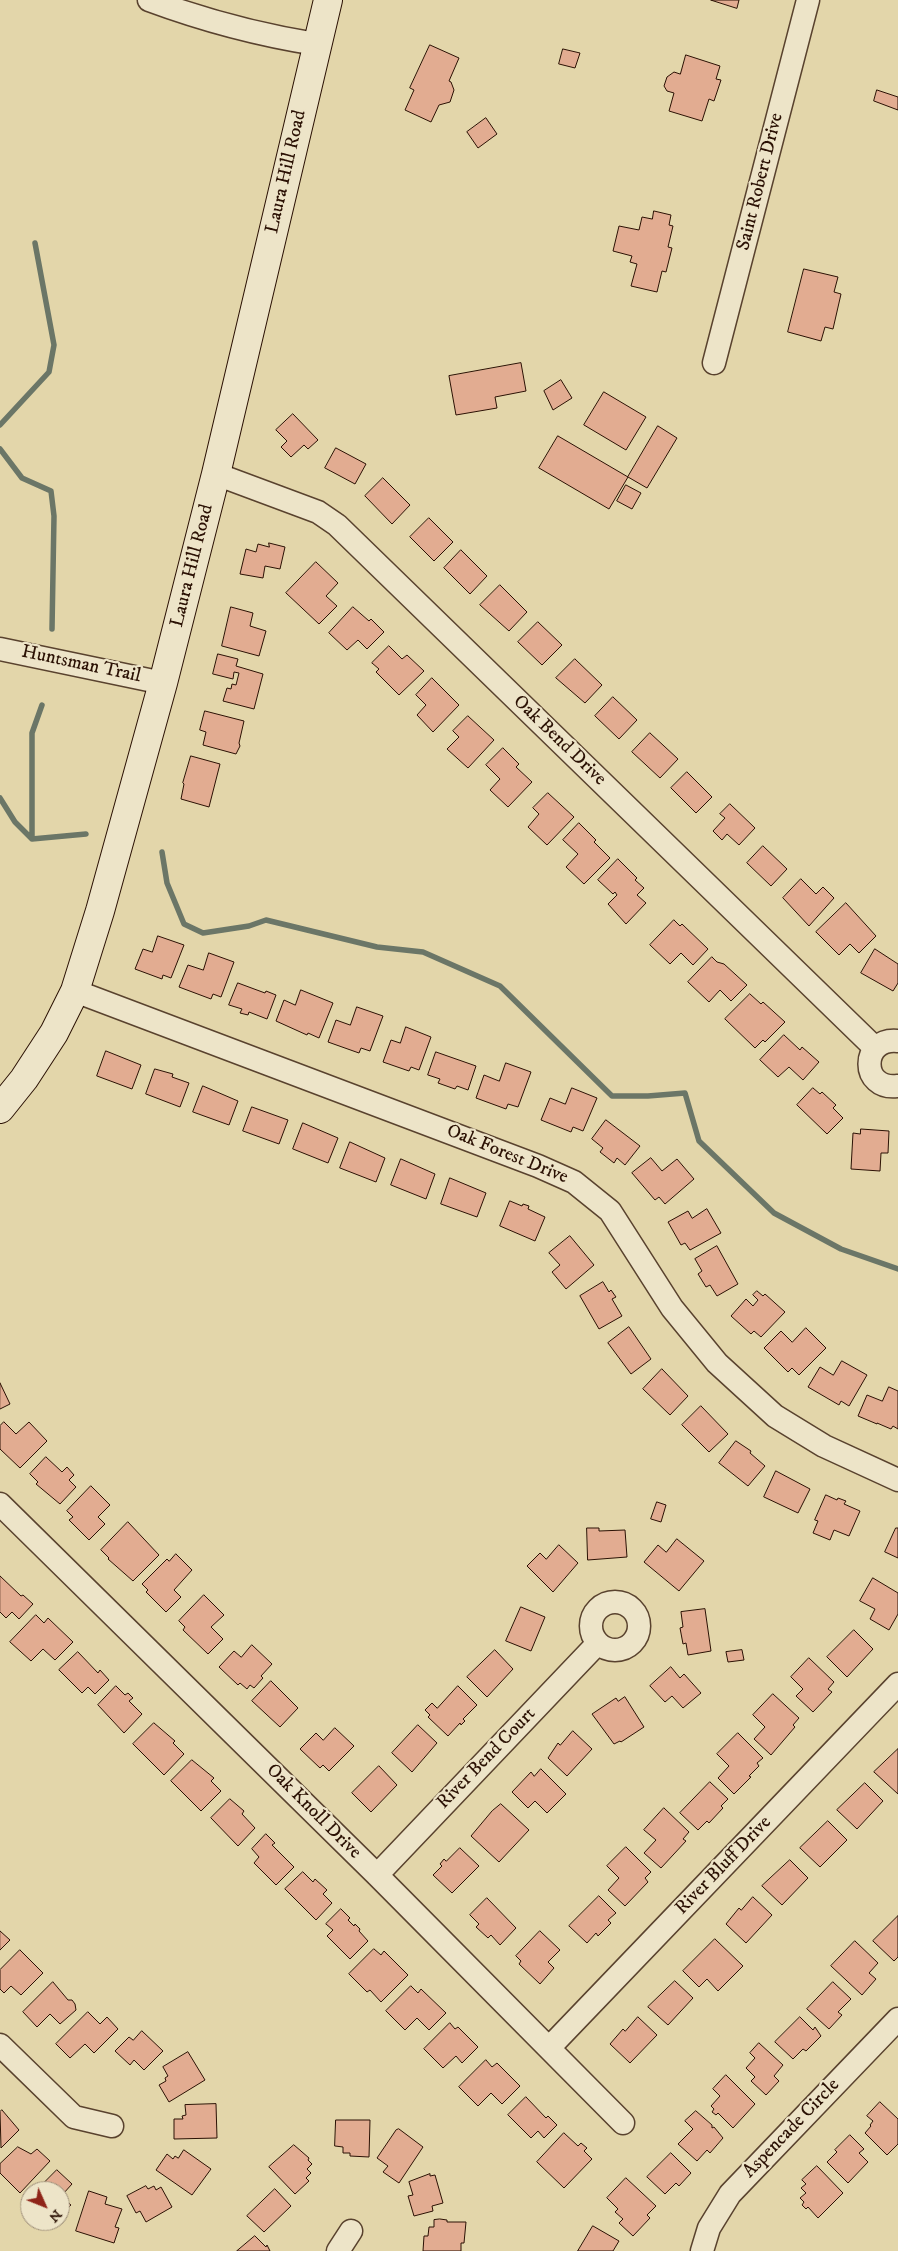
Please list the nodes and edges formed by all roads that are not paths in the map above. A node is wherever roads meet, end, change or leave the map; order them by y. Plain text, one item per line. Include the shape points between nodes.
1 (149, 0) edge
2 (328, 0) edge
3 (808, 0) edge
4 (316, 44) junction
5 (714, 363) dead end
6 (216, 474) junction
7 (0, 649) edge
8 (163, 683) junction
9 (75, 991) junction
10 (898, 1041) edge
11 (875, 1048) junction
12 (898, 1086) edge
13 (0, 1109) edge
14 (898, 1480) edge
15 (0, 1504) edge
16 (598, 1643) dead end
17 (898, 1684) edge
18 (377, 1875) junction
19 (898, 2019) edge
20 (0, 2045) edge
21 (549, 2048) junction
22 (623, 2123) dead end
23 (112, 2126) dead end
24 (351, 2231) dead end
25 (338, 2251) edge
26 (702, 2251) edge

1 - 4 street via 276,37
2 - 4 main road, Laura Hill Road
3 - 5 street, Saint Robert Drive
4 - 6 main road, Laura Hill Road
6 - 8 main road, Laura Hill Road
6 - 11 street, Oak Bend Drive via 318,512 337,525
7 - 8 street, Huntsman Trail
8 - 9 main road, Laura Hill Road
9 - 13 main road, Laura Hill Road via 54,1033
9 - 14 street, Oak Forest Drive via 574,1182 610,1211 672,1308 717,1363 776,1416 824,1446
10 - 11 street via 883,1042
11 - 12 street via 869,1060 872,1074 882,1085
15 - 18 street, Oak Knoll Drive
16 - 18 street, River Bend Court
17 - 21 street, River Bluff Drive
18 - 21 street, Oak Knoll Drive
19 - 26 street, Aspencade Circle via 730,2194 709,2228
20 - 23 street via 74,2117
21 - 22 street, Oak Knoll Drive
24 - 25 street

